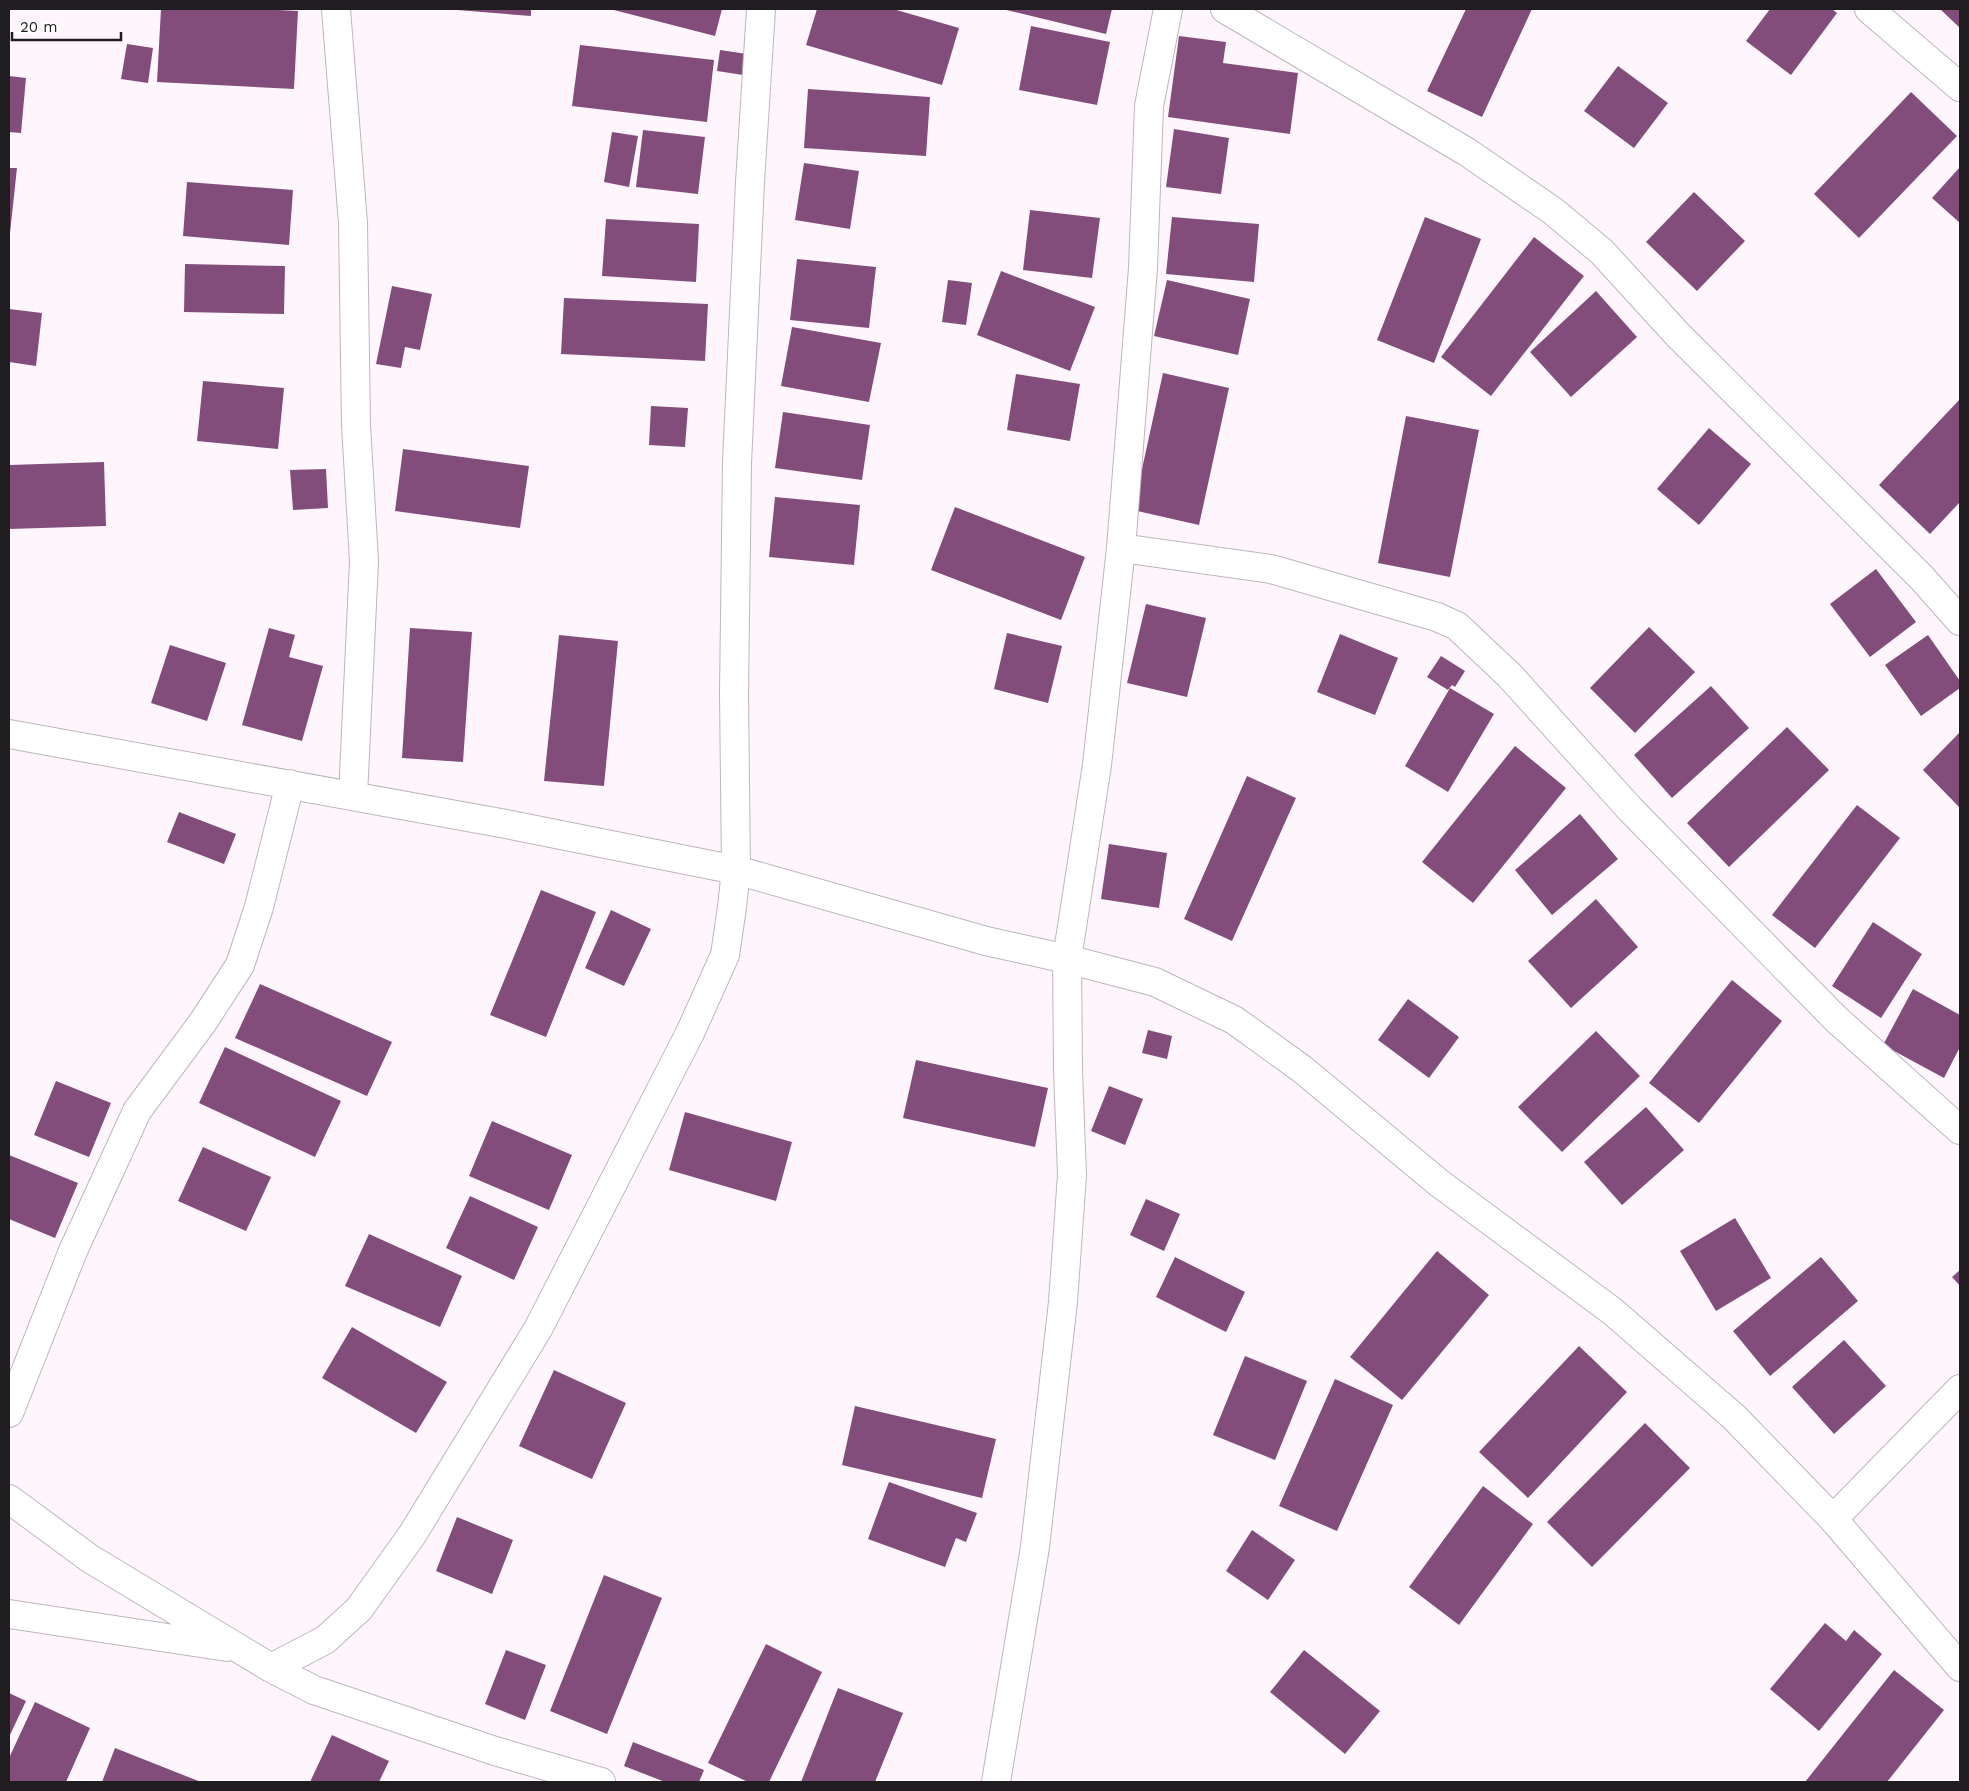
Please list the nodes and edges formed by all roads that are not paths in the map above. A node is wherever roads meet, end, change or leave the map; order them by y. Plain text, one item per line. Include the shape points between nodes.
1 (336, 9) edge
2 (761, 9) edge
3 (1168, 9) edge
4 (1225, 9) edge
5 (1869, 9) edge
6 (1960, 87) edge
7 (1120, 548) junction
8 (1960, 621) edge
9 (9, 734) edge
10 (290, 784) junction
11 (353, 796) junction
12 (736, 870) junction
13 (1068, 959) junction
14 (1960, 1130) edge
15 (1960, 1389) edge
16 (9, 1413) edge
17 (9, 1499) edge
18 (1833, 1519) junction
19 (9, 1614) edge
20 (241, 1650) junction
21 (1960, 1667) edge
22 (271, 1668) junction
23 (601, 1782) edge
24 (996, 1782) edge

1 - 11 street via 352,223 356,425 364,561
2 - 12 street via 737,463
3 - 7 street via 1149,106 1143,268
4 - 8 street via 1467,152 1554,211 1602,252 1678,336 1922,578
5 - 6 street
7 - 13 street via 1097,765
7 - 14 street via 1271,569 1437,616 1457,626 1510,676 1630,809 1836,1019
9 - 10 street
10 - 11 street
10 - 16 street via 259,907 240,966 138,1111 73,1250
11 - 12 street
12 - 13 street via 986,941
12 - 22 street via 724,955 690,1033 538,1329 412,1535 359,1609 325,1640
13 - 18 street via 1155,982 1234,1020 1302,1069 1439,1183 1612,1311 1734,1417
13 - 24 street via 1072,1175 1063,1302 1034,1547
15 - 18 street
17 - 20 street via 89,1558
18 - 21 street
19 - 20 street
20 - 22 street
22 - 23 street via 314,1690 495,1751

